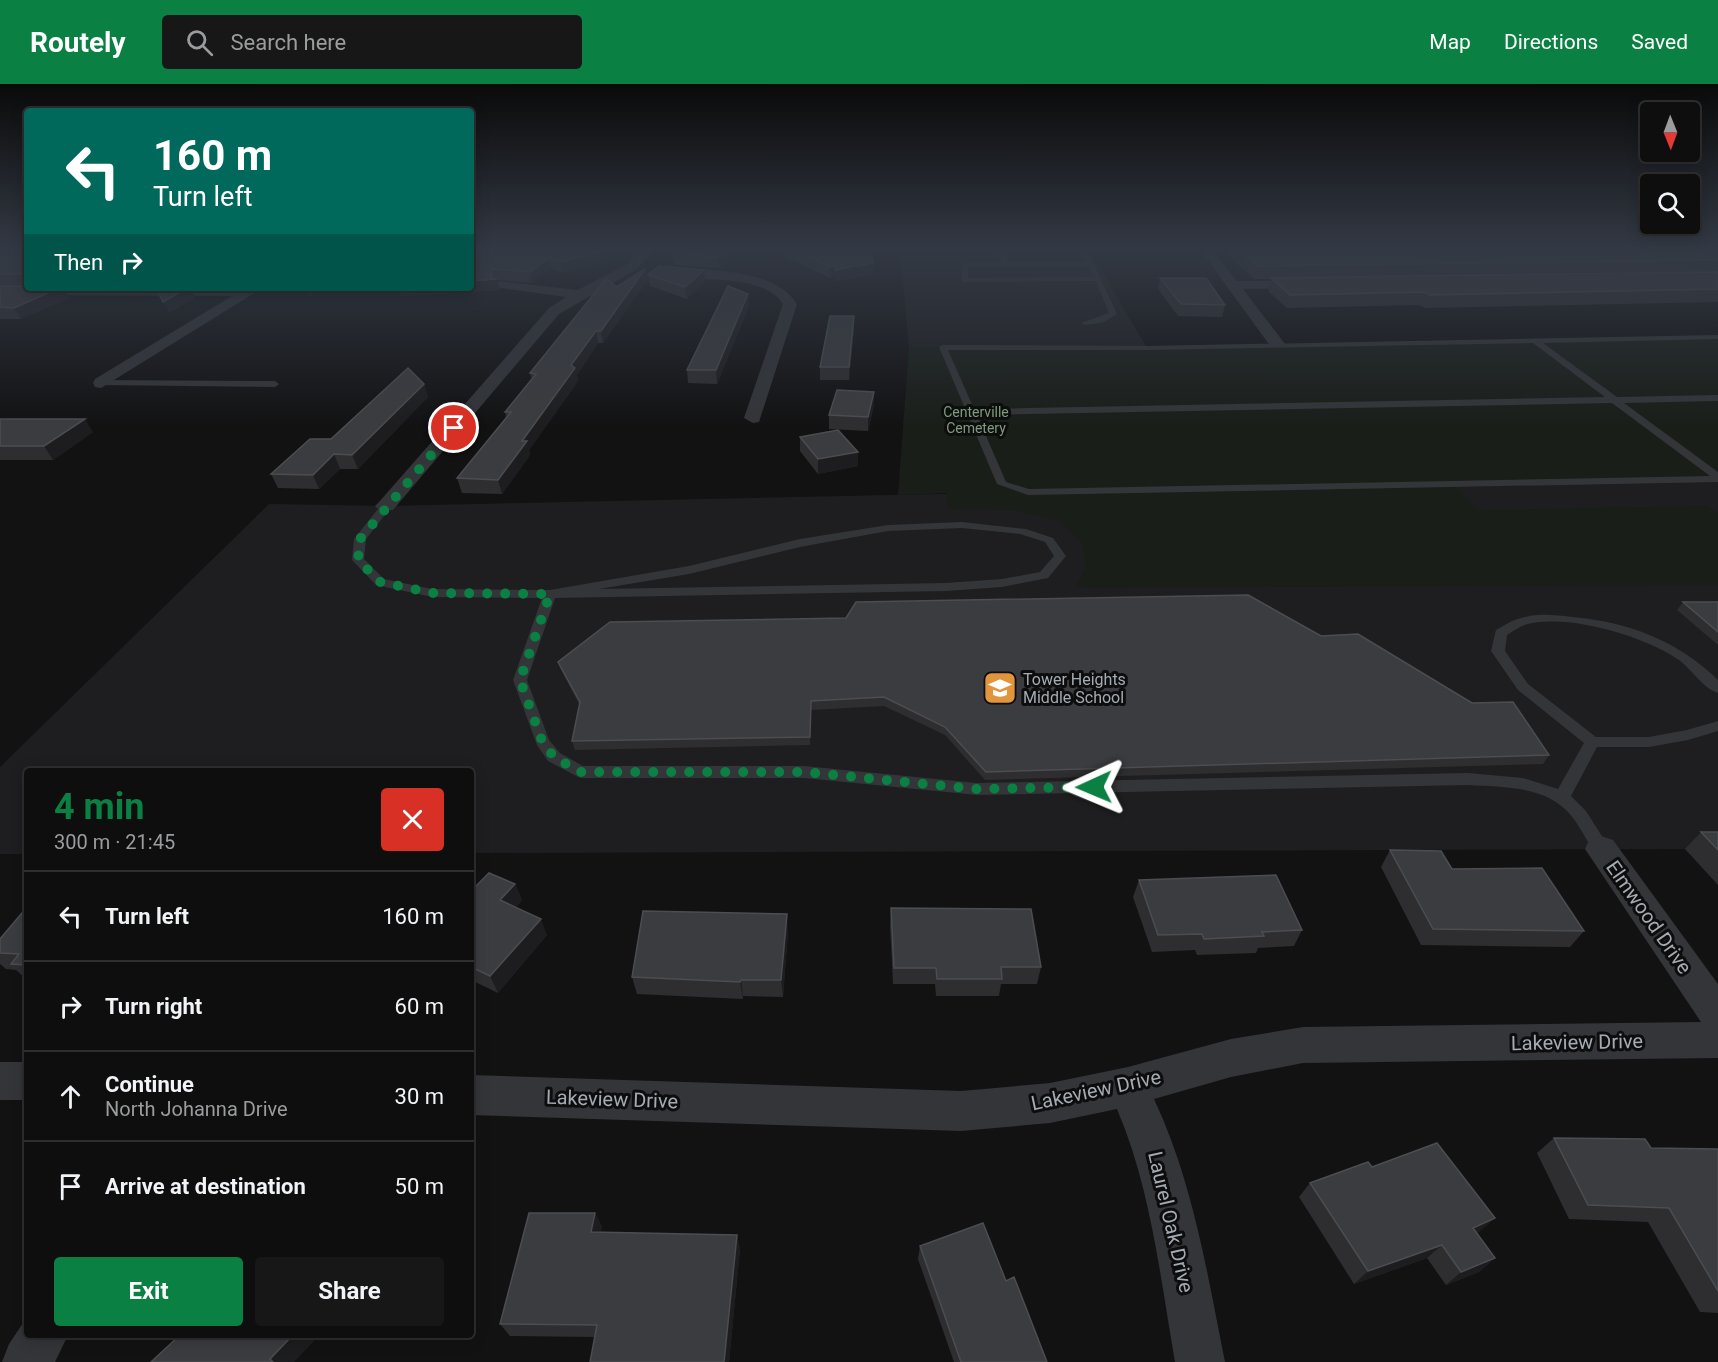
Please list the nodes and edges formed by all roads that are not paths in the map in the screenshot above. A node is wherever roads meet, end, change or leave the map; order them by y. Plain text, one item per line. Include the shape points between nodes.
1 (223, 308) edge
2 (561, 308) edge
3 (789, 308) edge
4 (1110, 308) edge
5 (1250, 308) edge
6 (1085, 322) dead end
7 (1718, 337) edge
8 (1534, 340) junction
9 (1277, 344) junction
10 (101, 383) joint
11 (275, 384) dead end
12 (1718, 398) edge
13 (1615, 400) junction
14 (970, 412) junction
15 (753, 418) dead end
16 (1718, 478) edge
17 (386, 506) joint
18 (550, 594) junction
19 (1718, 688) edge
20 (1718, 726) edge
21 (1593, 742) junction
22 (1561, 799) junction
23 (1601, 849) joint
24 (1718, 1015) edge
25 (1718, 1040) edge
26 (0, 1081) edge
27 (24, 1082) edge
28 (1128, 1087) junction
29 (474, 1095) edge
30 (41, 1338) edge
31 (27, 1362) edge
32 (1200, 1362) edge

1 - 10 street
2 - 17 street via 545,321
3 - 15 street
4 - 6 lane via 1113,314
5 - 9 street
7 - 8 lane
8 - 9 lane
8 - 13 lane
9 - 14 lane via 943,347
10 - 11 lane
12 - 13 lane
13 - 14 lane
13 - 16 lane
14 - 16 lane via 1002,484 1028,492
17 - 18 lane via 360,539 358,560 380,582 432,593
18 - 18 lane via 1002,583 1044,575 1060,556 1049,540 1022,531 962,525 888,528 800,543 689,570
18 - 22 lane via 520,680 542,741 554,757 580,772 804,772 977,789 1468,779 1526,783
19 - 21 lane via 1678,652 1626,628 1550,619 1522,621 1501,633 1498,651 1522,687
20 - 21 lane via 1649,742
21 - 22 lane
22 - 23 lane via 1571,805
23 - 24 street, Elmwood Drive
25 - 28 street, Lakeview Drive via 1304,1046 1231,1058
26 - 27 street
28 - 29 street, Lakeview Drive via 1050,1103 961,1110
28 - 32 street, Laurel Oak Drive via 1154,1144 1170,1203
30 - 31 street

